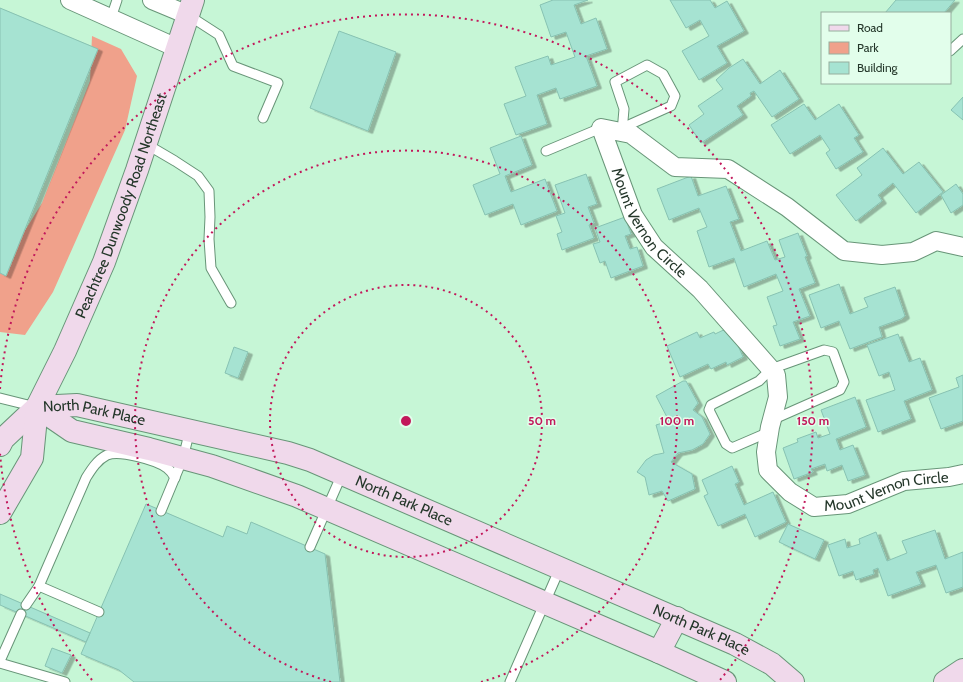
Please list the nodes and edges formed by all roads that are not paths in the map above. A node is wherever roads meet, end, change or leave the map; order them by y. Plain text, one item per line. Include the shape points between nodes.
1 (70, 0) edge
2 (117, 0) edge
3 (152, 0) edge
4 (191, 8) edge
5 (111, 18) junction
6 (963, 39) edge
7 (177, 48) junction
8 (951, 50) edge
9 (263, 118) dead end
10 (601, 128) junction
11 (622, 130) junction
12 (146, 144) junction
13 (546, 151) dead end
14 (963, 247) edge
15 (231, 302) dead end
16 (771, 368) junction
17 (0, 398) edge
18 (37, 407) junction
19 (770, 426) junction
20 (190, 430) junction
21 (0, 444) edge
22 (183, 458) junction
23 (342, 474) junction
24 (963, 474) edge
25 (175, 478) junction
26 (327, 509) junction
27 (161, 511) dead end
28 (0, 513) edge
29 (310, 547) dead end
30 (560, 568) junction
31 (39, 586) junction
32 (545, 603) junction
33 (26, 605) dead end
34 (99, 612) dead end
35 (21, 614) dead end
36 (677, 618) junction
37 (659, 652) junction
38 (0, 662) edge
39 (963, 670) edge
40 (65, 682) edge
41 (510, 682) edge
42 (725, 682) edge
43 (793, 682) edge
44 (945, 682) edge

1 - 5 street
2 - 5 lane
3 - 4 street
4 - 7 street, Peachtree Dunwoody Road Northeast
4 - 9 lane via 219,35 233,66 278,83
5 - 7 street
6 - 8 lane
7 - 12 street, Peachtree Dunwoody Road Northeast
10 - 11 street
10 - 13 lane
10 - 16 street, Mount Vernon Circle via 633,215 654,247 700,289
11 - 11 lane via 624,109 615,82 647,65 663,74 675,96 671,106
11 - 14 street via 675,167 728,169 787,207 844,250 882,255 913,252 936,241
12 - 15 lane via 198,176 209,191 211,268
12 - 18 street, Peachtree Dunwoody Road Northeast via 104,262
16 - 19 street, Mount Vernon Circle via 776,375 778,397
16 - 19 lane via 759,381 711,405 709,410 726,444 732,448
16 - 19 lane via 824,350 833,352 844,382 840,390
17 - 18 lane
18 - 20 street, North Park Place via 76,405
18 - 21 street, Peachtree Dunwoody Road Northeast
18 - 22 street, North Park Place via 72,432
18 - 28 street, Peachtree Dunwoody Road Northeast via 32,458
19 - 24 street, Mount Vernon Circle via 766,452 768,470 790,492 814,507 848,504 904,481
20 - 22 lane
20 - 23 street, North Park Place via 288,453
22 - 25 lane
22 - 26 street, North Park Place via 258,481
23 - 26 lane
23 - 30 street, North Park Place
25 - 27 lane
25 - 31 lane via 167,468 152,461 122,454 113,454 101,459 86,478
26 - 29 lane
26 - 32 street, North Park Place
30 - 32 lane
30 - 36 street, North Park Place
31 - 33 lane
31 - 34 lane
32 - 37 street, North Park Place
32 - 41 lane
35 - 38 lane
36 - 37 street
36 - 43 street, North Park Place via 751,652 772,664
37 - 42 street, North Park Place
38 - 40 lane
39 - 44 street

